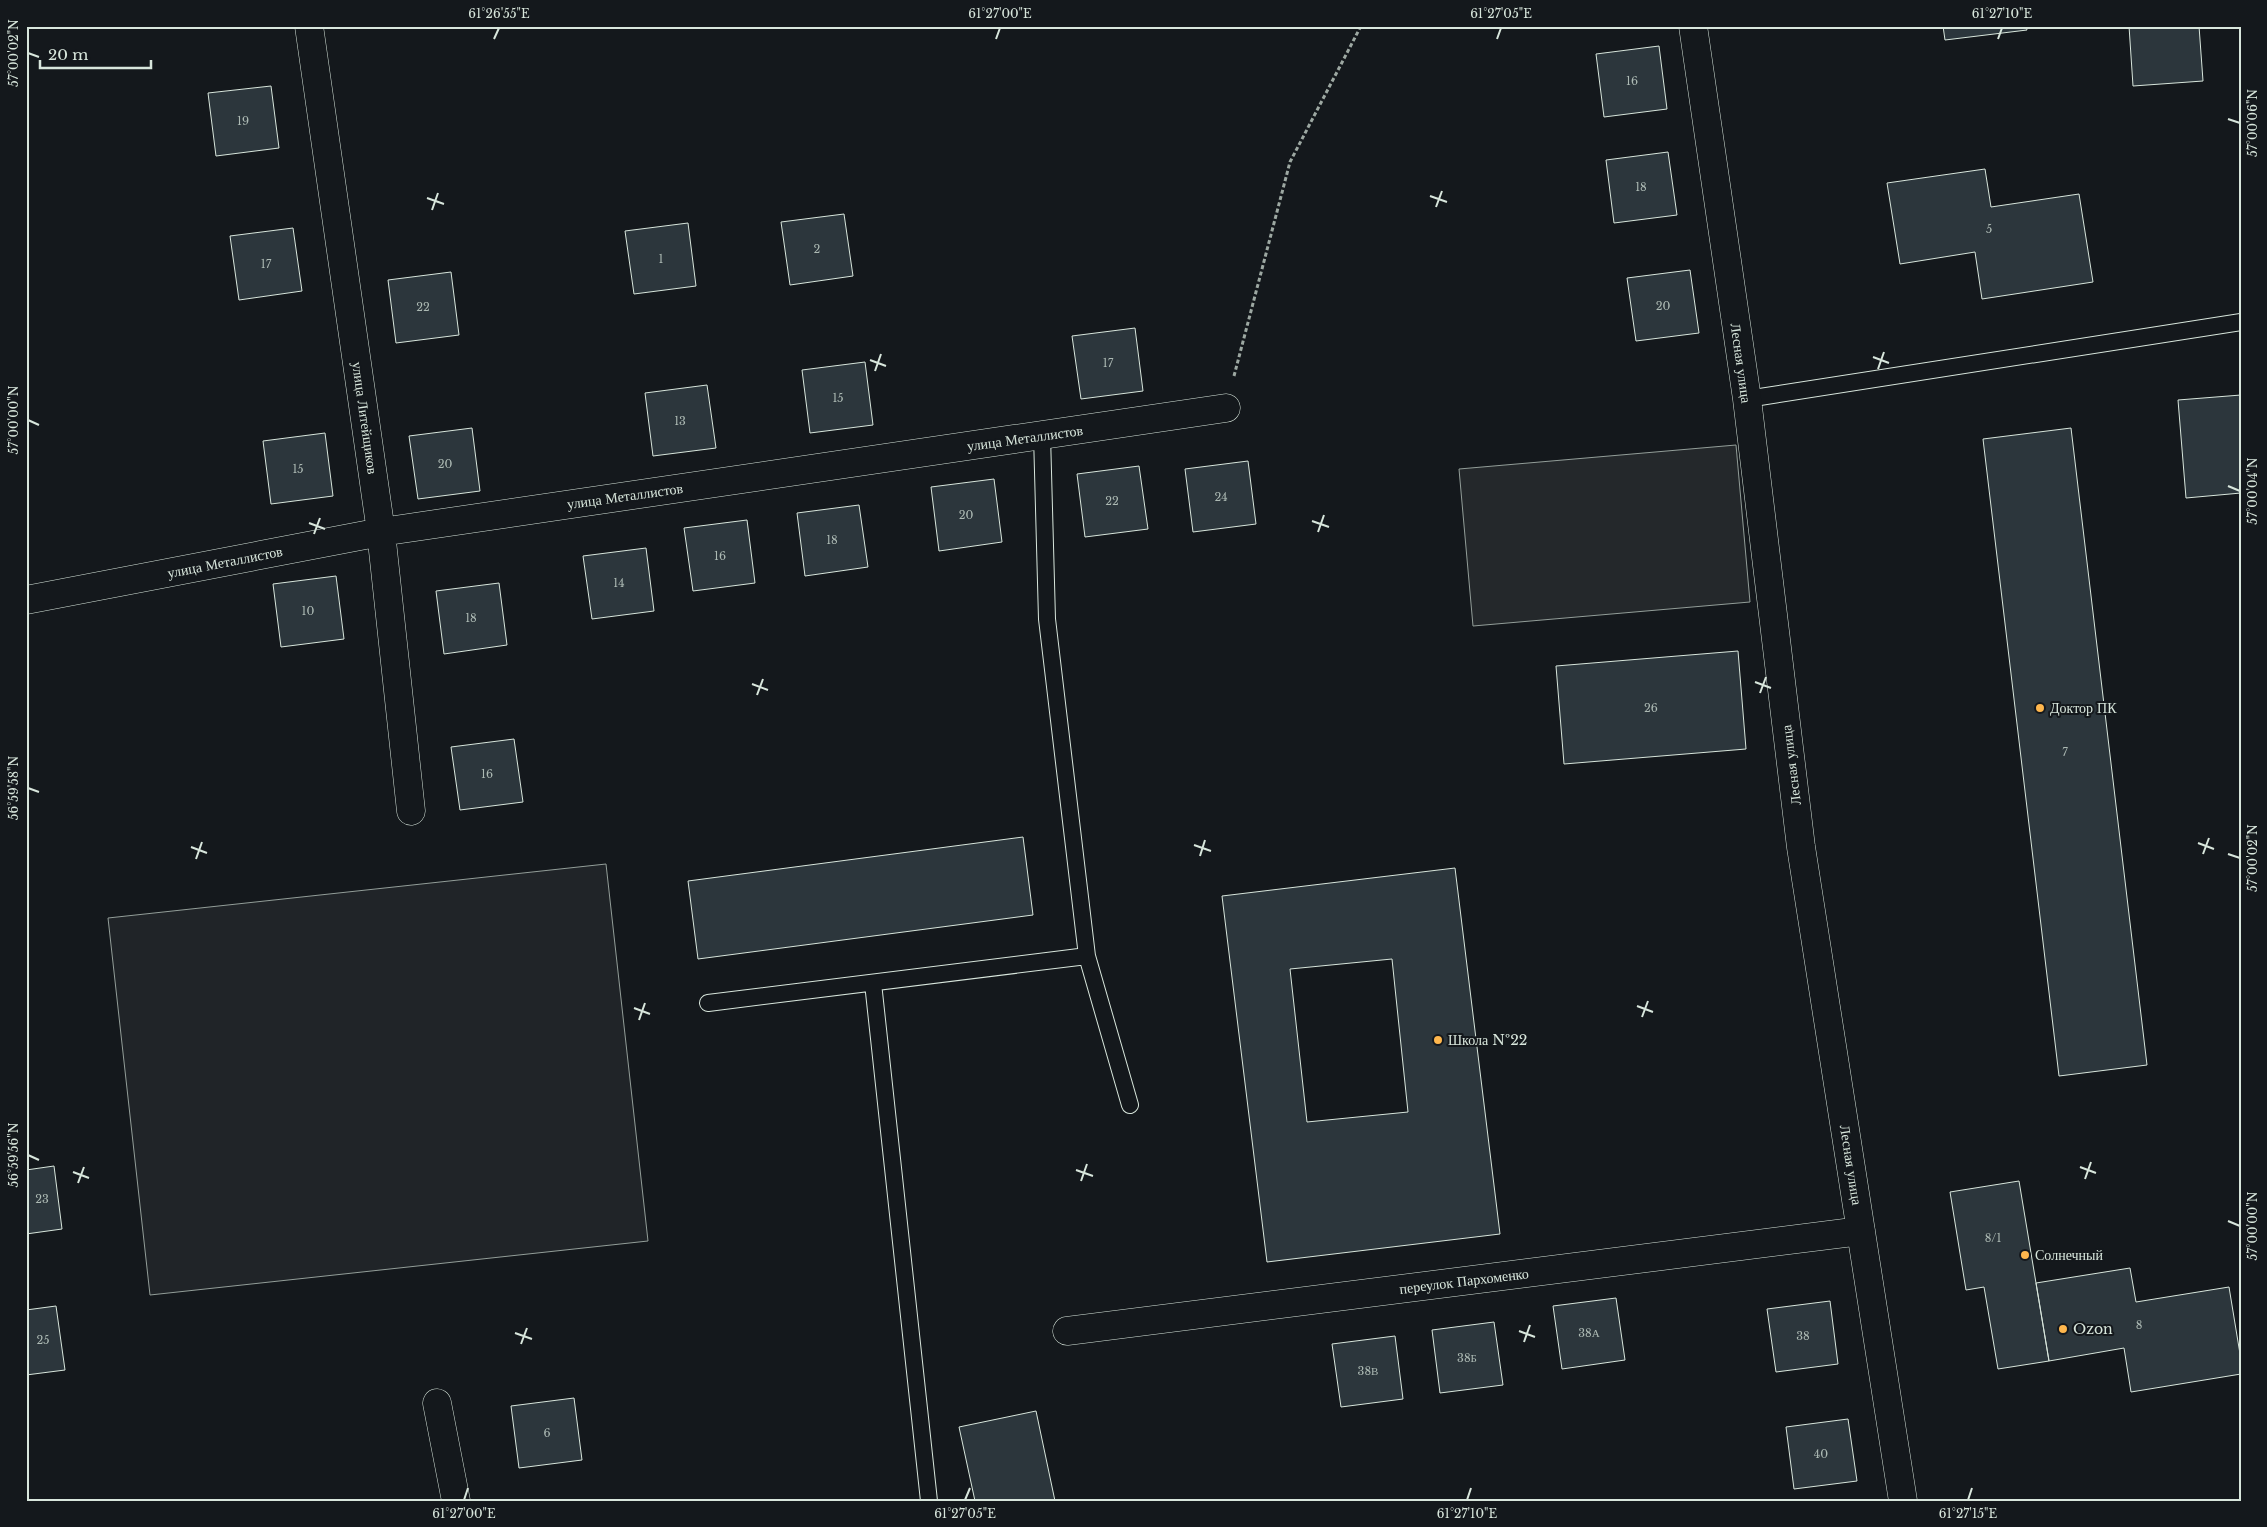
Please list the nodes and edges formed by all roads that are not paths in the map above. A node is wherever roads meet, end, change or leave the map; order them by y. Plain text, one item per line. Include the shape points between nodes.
1 (309, 26) edge
2 (1693, 26) edge
3 (2241, 322) edge
4 (1747, 399) junction
5 (1226, 408) road end
6 (1042, 435) junction
7 (381, 532) junction
8 (26, 600) edge
9 (411, 811) dead end
10 (1087, 956) junction
11 (873, 983) junction
12 (708, 1003) dead end
13 (1130, 1105) dead end
14 (1861, 1231) junction
15 (1067, 1331) dead end
16 (437, 1403) dead end
17 (456, 1501) edge
18 (929, 1501) edge
19 (1903, 1501) edge

1 - 7 street, улица Литейщиков
2 - 4 street, Лесная улица
3 - 4 lane
4 - 14 street, Лесная улица via 1801,847
5 - 6 street, улица Металлистов
6 - 7 street, улица Металлистов
6 - 10 lane via 1047,619
7 - 8 street, улица Металлистов
7 - 9 street, улица Литейщиков
10 - 11 lane
10 - 13 lane
11 - 12 lane
11 - 18 lane
14 - 15 street, переулок Пархоменко
14 - 19 street, Лесная улица
16 - 17 street

